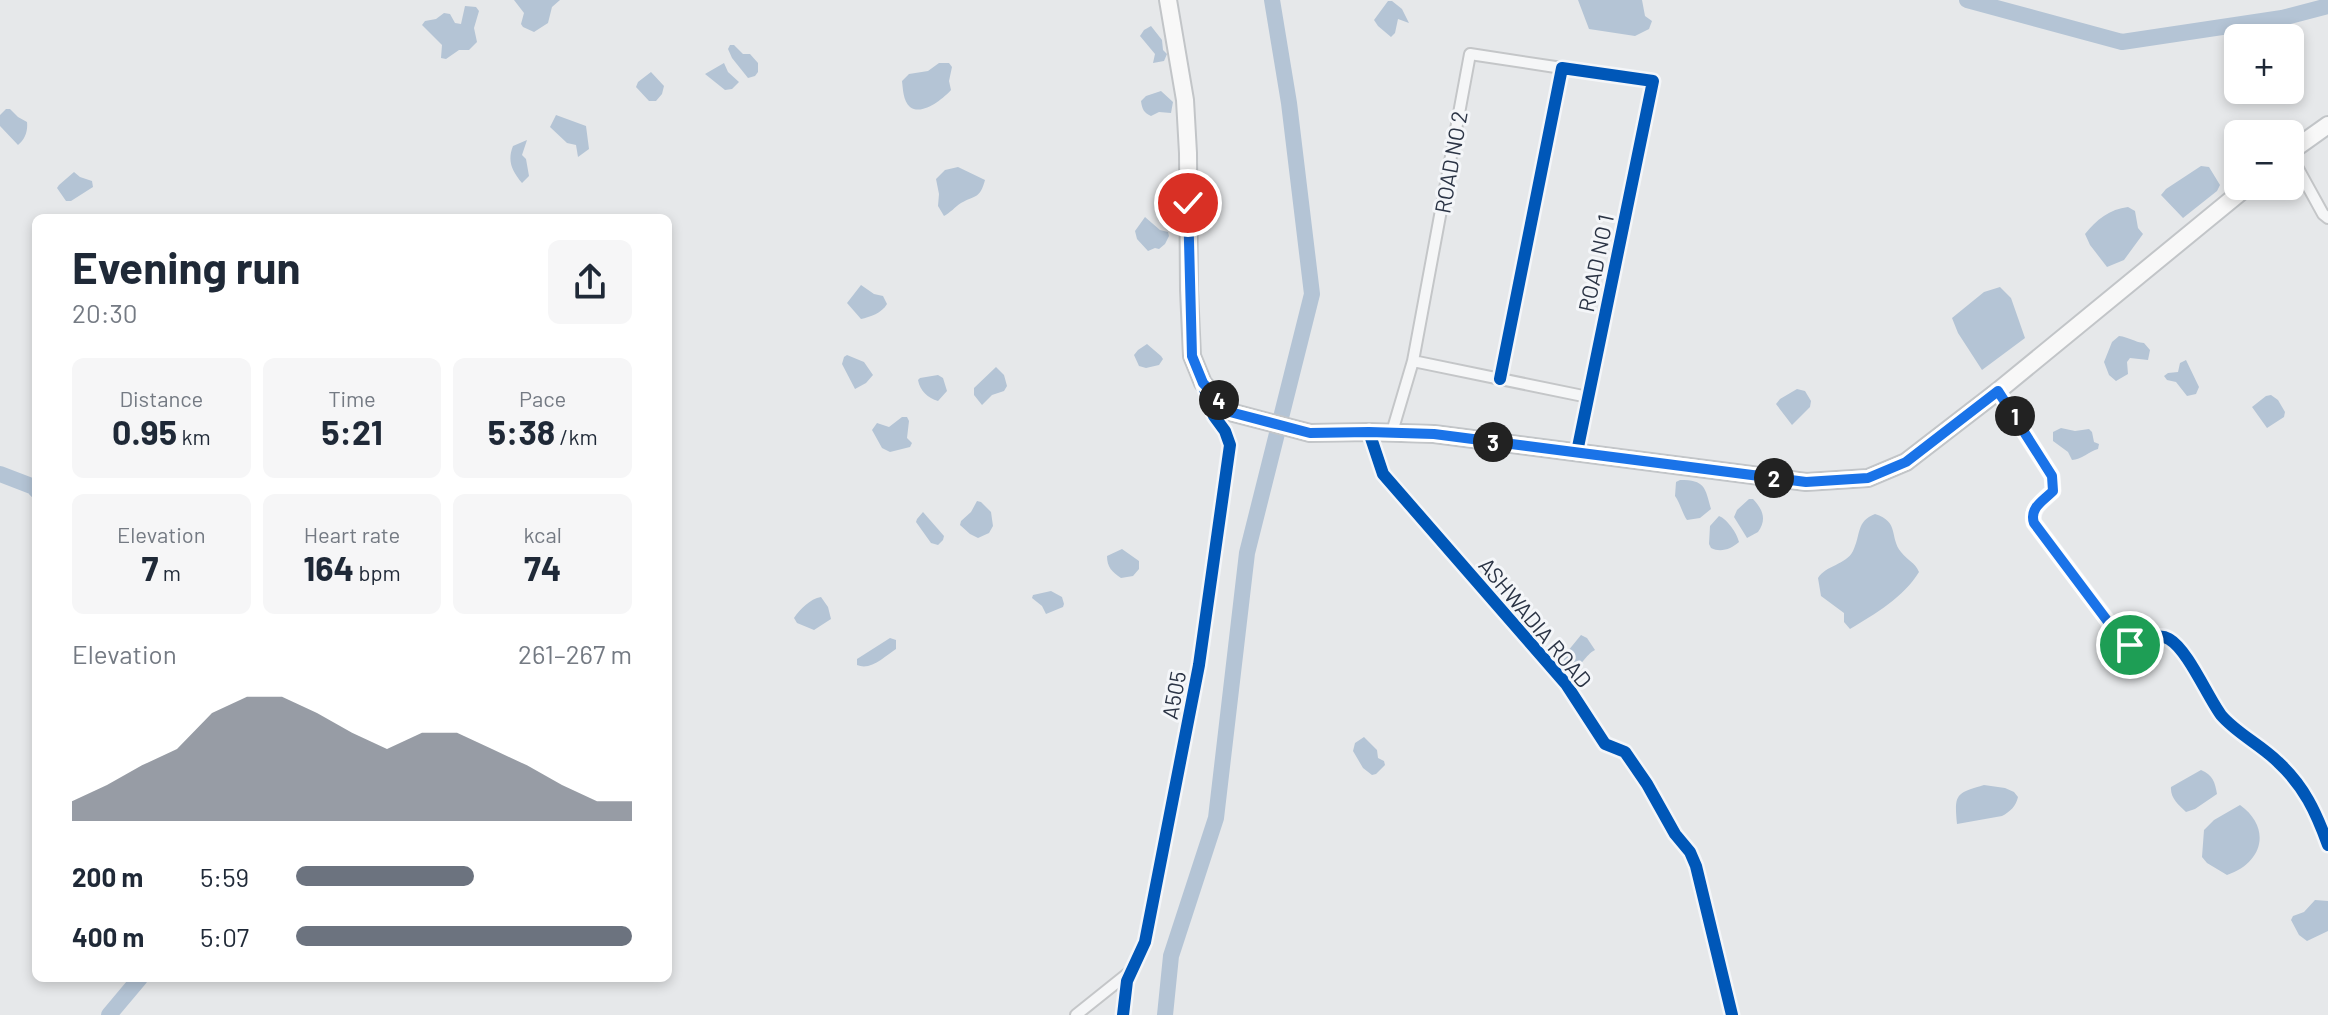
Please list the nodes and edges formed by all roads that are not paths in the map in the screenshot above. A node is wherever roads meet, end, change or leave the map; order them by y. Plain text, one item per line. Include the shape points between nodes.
1 (1168, 0) edge
2 (1562, 68) junction
3 (2328, 125) edge
4 (2304, 143) edge
5 (2304, 179) edge
6 (2231, 200) edge
7 (2328, 218) edge
8 (1413, 361) junction
9 (1500, 379) junction
10 (1203, 383) junction
11 (1998, 391) junction
12 (1588, 397) junction
13 (1369, 432) junction
14 (1392, 432) junction
15 (1577, 452) junction
16 (2328, 845) edge
17 (1132, 970) junction
18 (1076, 1015) edge
19 (1123, 1015) edge
20 (1732, 1015) edge

1 - 10 main road via 1185,100 1192,356
2 - 8 street, ROAD NO 2 via 1470,54
2 - 9 street
2 - 12 street, ROAD NO 1 via 1653,81
3 - 4 main road
5 - 7 street
6 - 11 main road
8 - 9 street
8 - 14 street
9 - 12 street
10 - 13 main road via 1230,412 1310,433
10 - 17 street, A505 via 1230,445 1199,665 1145,942
11 - 15 main road via 1906,462 1868,478 1806,482
11 - 16 street via 2052,476 2053,491 2034,509 2034,523 2123,641 2136,645 2168,638 2179,648 2223,717 2279,762 2309,799
12 - 15 street, ROAD NO 1
13 - 14 main road
13 - 20 street, ASHWADIA ROAD via 1383,474 1566,684 1605,744 1625,752 1690,852
14 - 15 main road
17 - 18 street
17 - 19 street, A505

